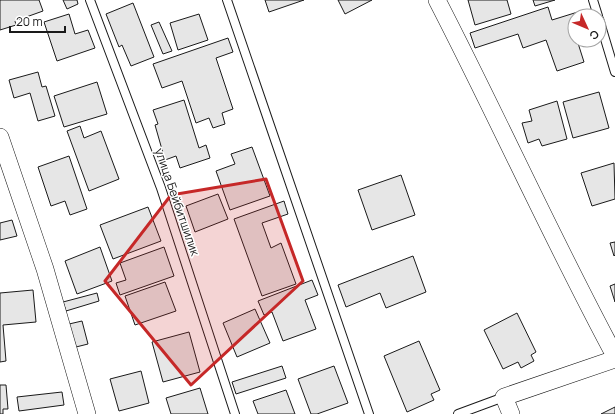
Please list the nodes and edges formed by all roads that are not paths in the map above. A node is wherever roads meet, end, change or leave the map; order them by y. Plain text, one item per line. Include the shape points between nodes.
1 (90, 0) edge
2 (227, 0) edge
3 (437, 0) edge
4 (607, 44) edge
5 (615, 72) edge
6 (0, 137) edge
7 (615, 356) edge
8 (615, 359) edge
9 (504, 397) junction
10 (88, 414) edge
11 (235, 414) edge
12 (369, 414) edge
13 (458, 414) edge
14 (512, 414) edge

1 - 11 lane, улица Бейбитшилик via 161,188
2 - 12 lane
3 - 7 street via 586,303
4 - 5 lane
6 - 10 street
8 - 9 street
9 - 13 lane
9 - 14 street

